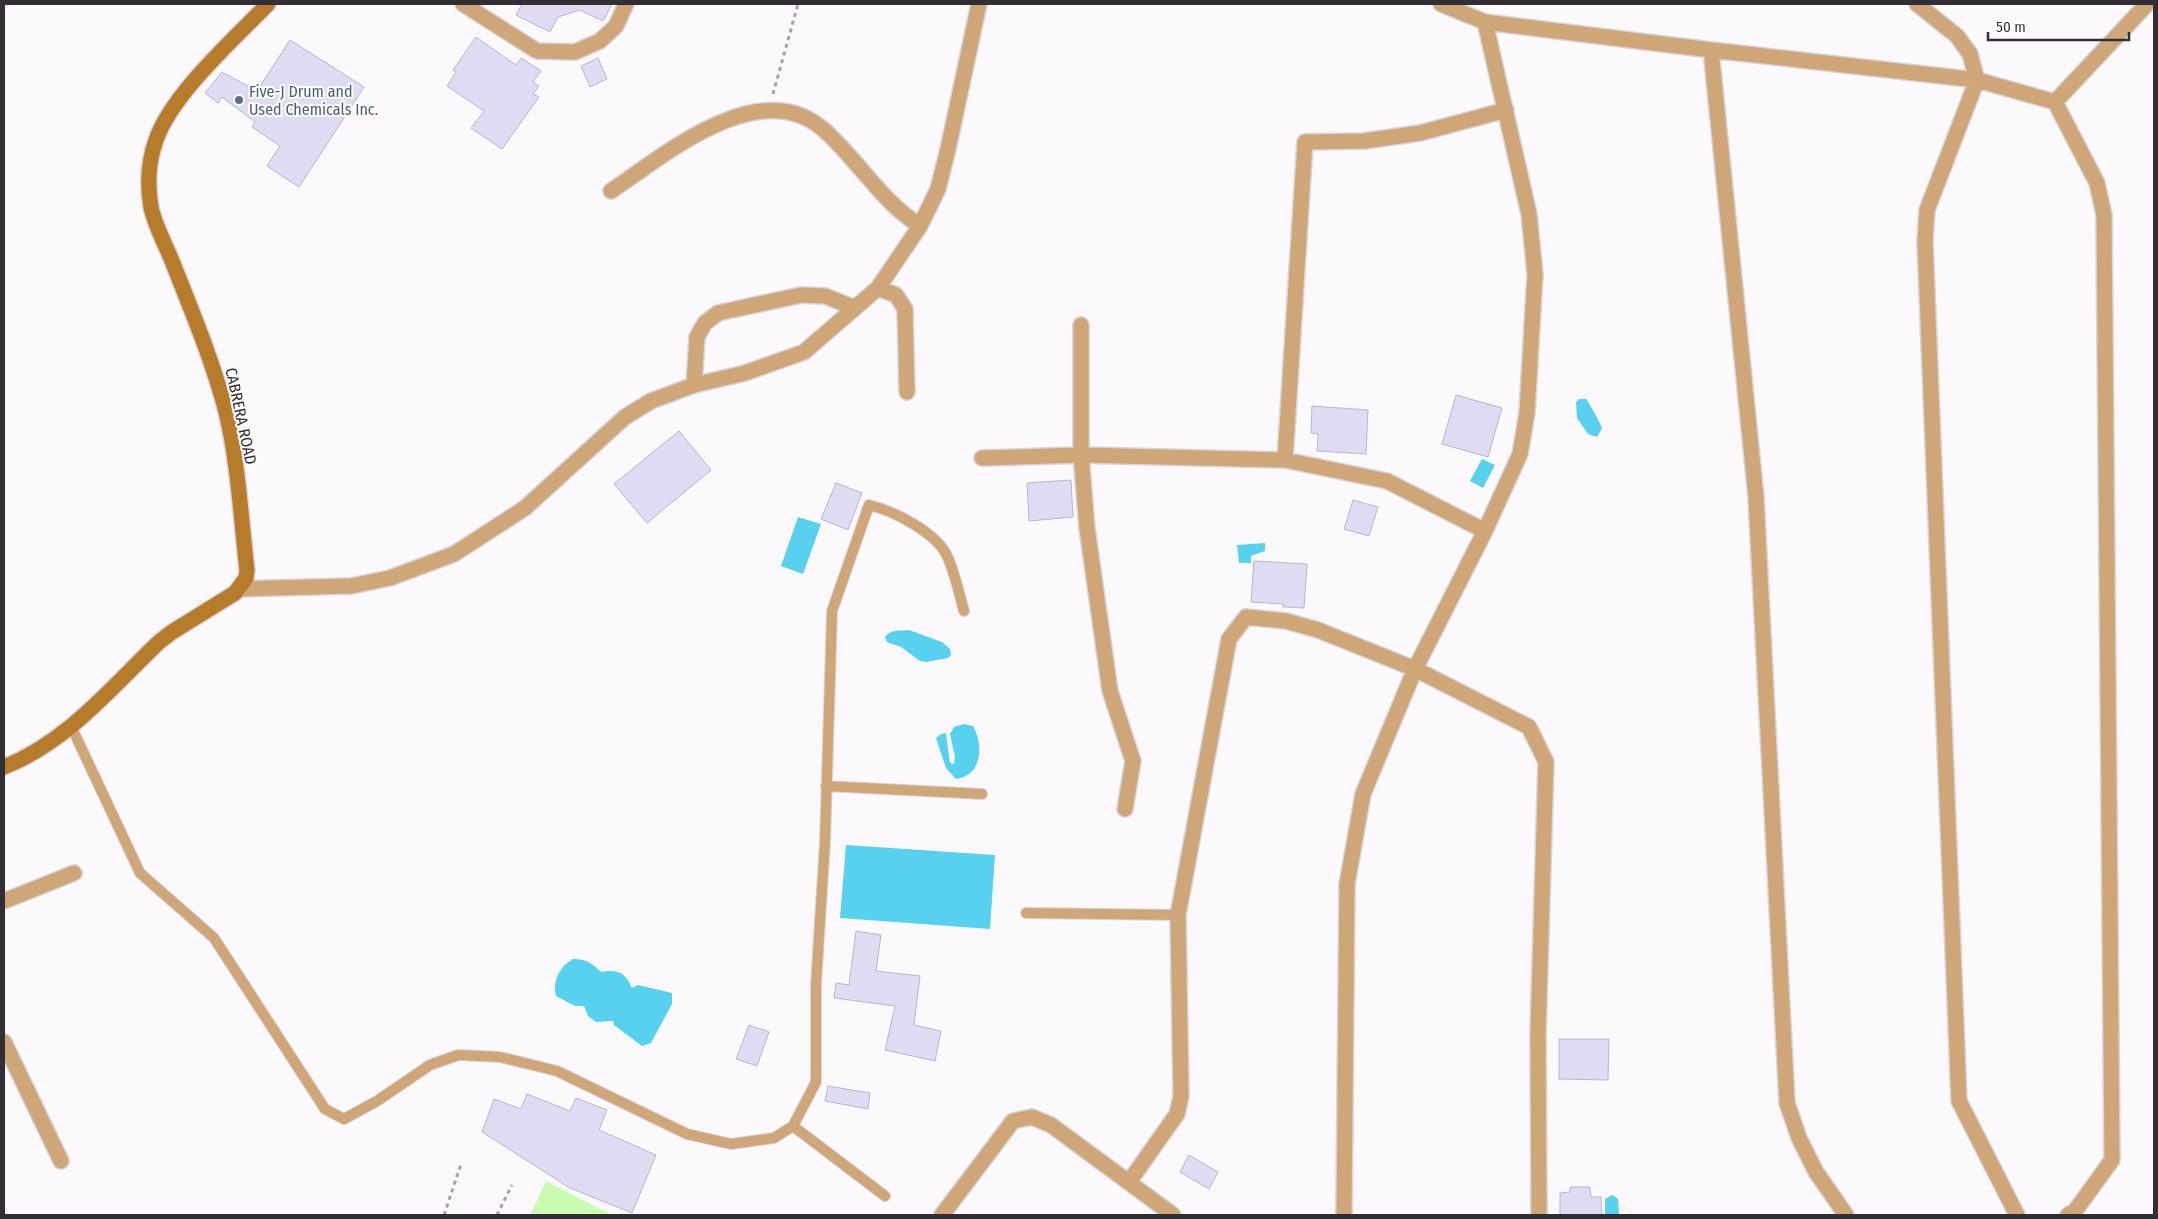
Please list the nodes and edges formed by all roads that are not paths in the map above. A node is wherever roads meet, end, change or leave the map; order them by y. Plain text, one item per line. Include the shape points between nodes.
1 (268, 4) edge
2 (462, 4) edge
3 (626, 4) edge
4 (979, 4) edge
5 (1441, 4) edge
6 (1917, 4) edge
7 (2147, 4) edge
8 (1485, 22) junction
9 (1711, 50) junction
10 (1977, 80) junction
11 (2055, 102) junction
12 (1506, 110) junction
13 (611, 191) dead end
14 (920, 226) junction
15 (878, 288) junction
16 (856, 308) junction
17 (1081, 325) dead end
18 (694, 385) junction
19 (907, 392) dead end
20 (1081, 455) junction
21 (982, 458) dead end
22 (1285, 460) junction
23 (1484, 531) junction
24 (239, 589) junction
25 (964, 610) dead end
26 (1416, 669) junction
27 (71, 726) junction
28 (4, 767) edge
29 (826, 786) junction
30 (982, 794) dead end
31 (1125, 809) dead end
32 (74, 872) dead end
33 (4, 901) edge
34 (1026, 913) dead end
35 (1178, 915) junction
36 (4, 1042) edge
37 (793, 1126) junction
38 (61, 1161) dead end
39 (1129, 1182) junction
40 (885, 1196) dead end
41 (942, 1215) edge
42 (1174, 1215) edge
43 (1344, 1215) edge
44 (1539, 1215) edge
45 (1846, 1215) edge
46 (2017, 1215) edge
47 (2068, 1215) edge

1 - 24 main road, CABRERA ROAD via 202,72 172,109 156,139 148,181 151,208 210,358 226,414 247,570
2 - 3 street via 537,51 575,52 600,41 616,26
4 - 14 street via 940,181
5 - 8 street
6 - 10 street via 1958,36 1970,54
7 - 11 street
8 - 9 street
8 - 12 street
9 - 10 street
9 - 45 street via 1756,497 1787,1103 1816,1172
10 - 11 street
10 - 46 street via 1927,210 1926,241 1959,1101
11 - 47 street via 2097,183 2104,225 2112,1160 2075,1211
12 - 22 street via 1420,133 1364,141 1305,142
12 - 23 street via 1529,214 1534,284 1527,413 1520,454
13 - 14 street via 707,128 737,116 769,109 800,115 823,129 888,201
14 - 15 street
15 - 16 street
15 - 19 street via 896,295 905,309
16 - 18 street via 804,352 746,374
16 - 18 street via 824,296 801,295 718,313 697,337
17 - 20 street
18 - 24 street via 650,401 625,417 525,508 454,554 390,578 351,586
20 - 21 street
20 - 22 street
20 - 31 street via 1087,528 1110,691 1134,761
22 - 23 street via 1387,481
23 - 26 street
24 - 27 main road via 159,642
25 - 29 lane via 948,556 940,546 923,529 884,508 869,505 832,610
26 - 35 street via 1318,630 1286,621 1246,616 1229,639
26 - 43 street via 1363,794 1348,884
26 - 44 street via 1529,727 1546,762 1538,1034
27 - 28 main road via 41,749
27 - 37 lane via 140,873 214,938 325,1109 344,1119 430,1065 458,1055 500,1057 557,1071 687,1134 731,1144 774,1138
29 - 30 lane
29 - 37 lane via 816,984 816,1082
32 - 33 street
34 - 35 lane
35 - 39 street via 1180,1096 1177,1114
36 - 38 street
37 - 40 lane
39 - 41 street via 1051,1125 1032,1117 1012,1121
39 - 42 street

